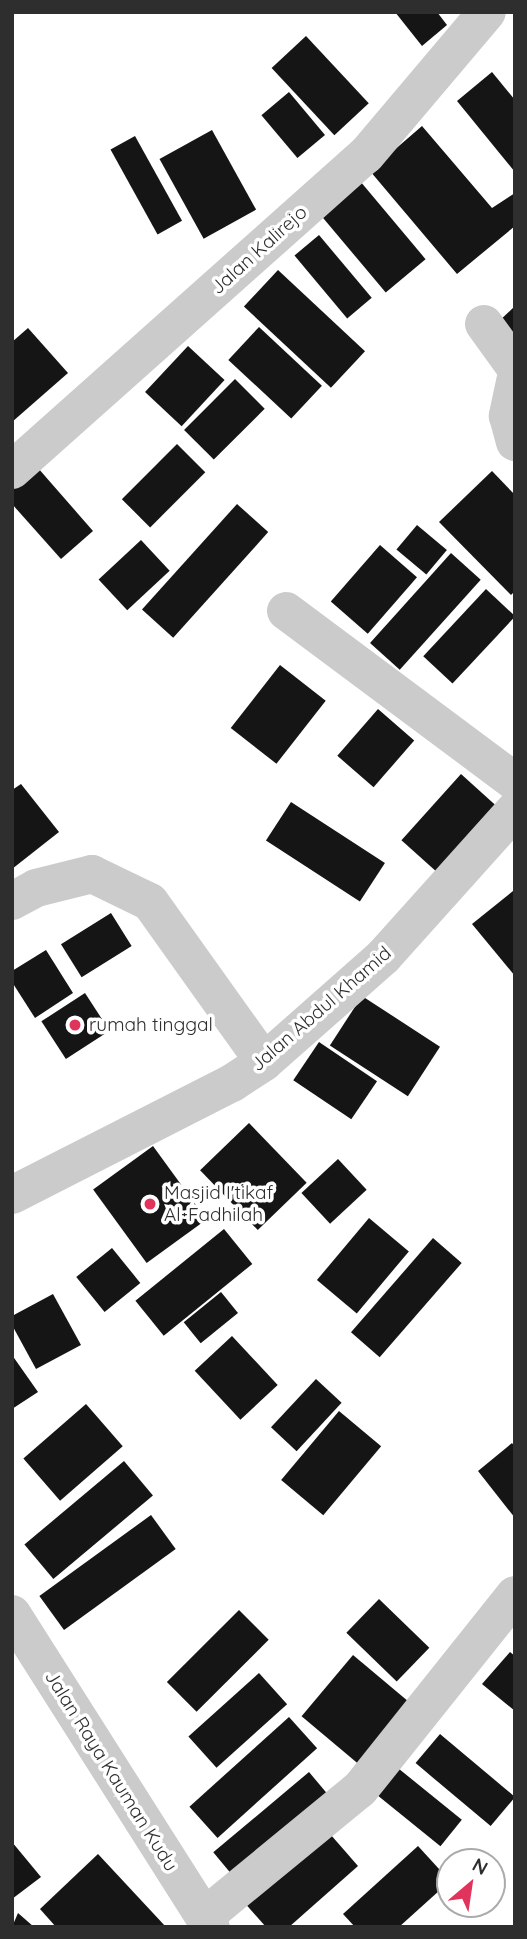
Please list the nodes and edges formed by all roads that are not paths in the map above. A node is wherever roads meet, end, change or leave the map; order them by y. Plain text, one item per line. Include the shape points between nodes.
1 (487, 12) edge
2 (484, 324) dead end
3 (515, 367) edge
4 (515, 383) edge
5 (515, 442) edge
6 (12, 470) edge
7 (286, 611) dead end
8 (515, 782) edge
9 (515, 810) edge
10 (12, 901) edge
11 (264, 1062) junction
12 (12, 1195) edge
13 (515, 1595) edge
14 (12, 1614) edge
15 (208, 1922) edge

1 - 6 street, Jalan Kalirejo via 366,155
2 - 3 street
4 - 5 street via 508,416
7 - 8 street
9 - 11 street, Jalan Abdul Khamid via 383,957
10 - 11 street via 36,888 92,874 150,902
11 - 12 street, Jalan Abdul Khamid via 232,1083
13 - 15 street via 360,1789
14 - 15 street, Jalan Raya Kauman Kudu

